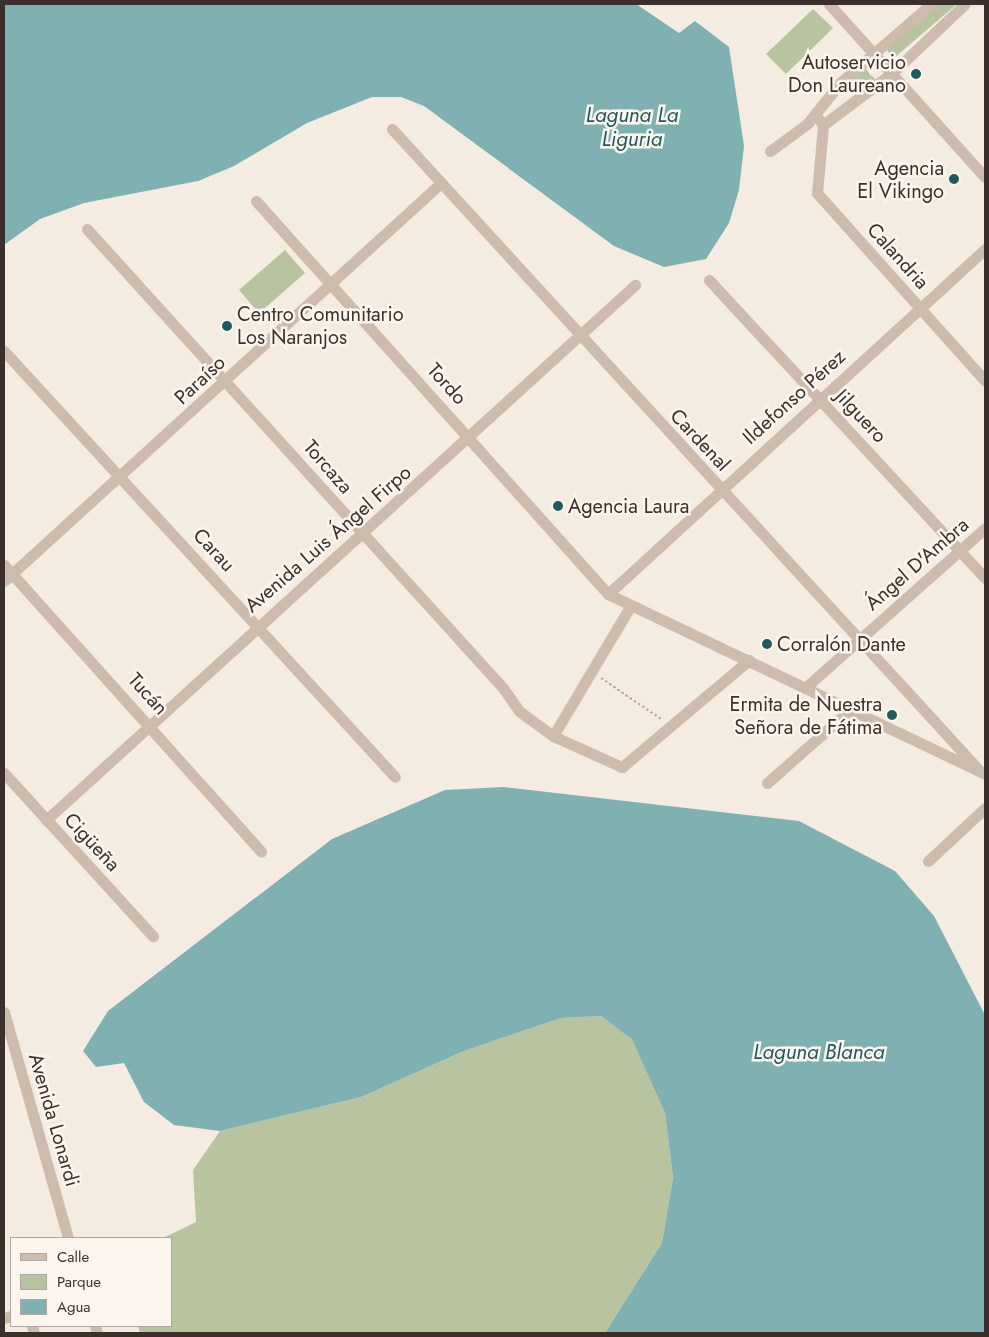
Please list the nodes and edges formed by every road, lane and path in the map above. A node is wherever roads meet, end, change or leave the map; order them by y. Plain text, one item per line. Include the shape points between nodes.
1 (829, 4) edge
2 (931, 4) edge
3 (965, 4) edge
4 (874, 52) junction
5 (892, 73) junction
6 (816, 115) junction
7 (823, 125) junction
8 (392, 129) dead end
9 (770, 151) dead end
10 (985, 178) edge
11 (441, 183) junction
12 (256, 202) dead end
13 (87, 229) dead end
14 (985, 249) edge
15 (709, 280) dead end
16 (332, 284) junction
17 (635, 285) dead end
18 (920, 310) junction
19 (579, 336) junction
20 (4, 351) edge
21 (227, 380) junction
22 (985, 381) edge
23 (820, 399) junction
24 (470, 438) junction
25 (121, 477) junction
26 (720, 489) junction
27 (985, 528) edge
28 (363, 534) junction
29 (961, 551) junction
30 (6, 573) edge
31 (985, 578) edge
32 (608, 594) junction
33 (630, 607) junction
34 (258, 625) junction
35 (858, 641) junction
36 (749, 660) junction
37 (590, 672) junction
38 (806, 687) junction
39 (851, 709) junction
40 (150, 724) junction
41 (670, 726) junction
42 (553, 736) junction
43 (984, 774) edge
44 (5, 777) edge
45 (395, 777) dead end
46 (767, 783) dead end
47 (985, 808) edge
48 (46, 820) junction
49 (261, 851) dead end
50 (928, 862) dead end
51 (153, 936) dead end
52 (4, 1012) edge
53 (68, 1237) edge

1 - 4 street
2 - 4 street
3 - 5 street
4 - 5 street
4 - 6 street via 840,83
5 - 7 street
5 - 10 street
6 - 7 street
6 - 9 street
7 - 18 street, Calandria via 817,193
8 - 11 street, Cardenal
11 - 16 street, Paraíso
11 - 19 street, Cardenal
12 - 16 street, Tordo
13 - 21 street, Torcaza
14 - 18 street, Ildefonso Pérez
15 - 23 street, Jilguero
16 - 21 street, Paraíso
16 - 24 street, Tordo
17 - 19 street, Avenida Luis Ángel Firpo
18 - 22 street, Calandria
18 - 23 street, Ildefonso Pérez
19 - 24 street, Avenida Luis Ángel Firpo
19 - 26 street, Cardenal
20 - 25 street, Carau
21 - 25 street, Paraíso
21 - 28 street, Torcaza
23 - 26 street, Ildefonso Pérez
23 - 29 street, Jilguero
24 - 28 street, Avenida Luis Ángel Firpo
24 - 32 street, Tordo via 480,455
25 - 30 street, Paraíso
25 - 34 street, Carau
26 - 32 street, Ildefonso Pérez
26 - 35 street, Cardenal
27 - 29 street, Ángel D'Ambra
28 - 34 street, Avenida Luis Ángel Firpo
28 - 42 street, Torcaza via 519,711
29 - 31 street, Jilguero
29 - 35 street, Ángel D'Ambra
30 - 40 street, Tucán
32 - 33 street, Tordo
33 - 36 street, Tordo
33 - 37 street
34 - 40 street, Avenida Luis Ángel Firpo
34 - 45 street, Carau
35 - 38 street, Ángel D'Ambra
35 - 43 street, Cardenal
36 - 38 street, Tordo
36 - 41 street
37 - 41 path via 642,702
37 - 42 street
38 - 39 street, Tordo
39 - 43 street, Tordo
39 - 46 street
40 - 48 street, Avenida Luis Ángel Firpo
40 - 49 street, Tucán
41 - 42 street, Torcaza via 622,767
44 - 48 street, Cigüeña
47 - 50 street
48 - 51 street, Cigüeña
52 - 53 street, Avenida Lonardi

